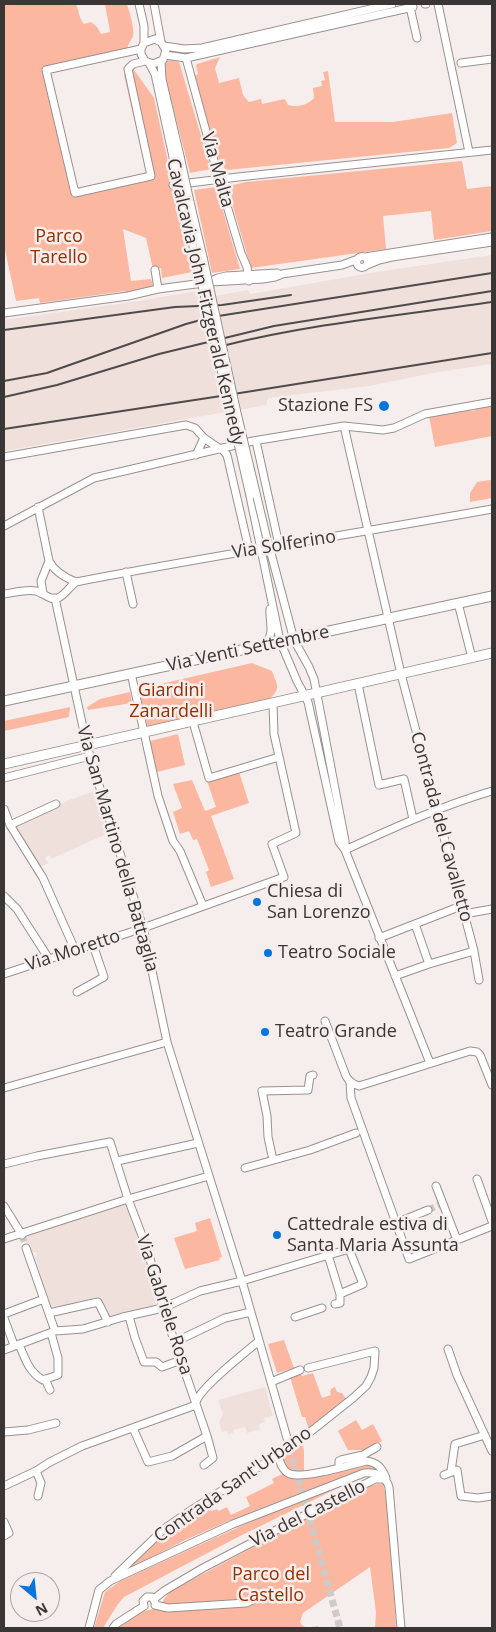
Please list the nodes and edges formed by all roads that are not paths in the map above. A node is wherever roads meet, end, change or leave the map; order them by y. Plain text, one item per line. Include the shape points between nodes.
1 (139, 4) edge
2 (154, 4) edge
3 (357, 4) edge
4 (392, 4) edge
5 (438, 4) edge
6 (360, 15) junction
7 (307, 27) junction
8 (417, 38) dead end
9 (163, 44) junction
10 (143, 46) junction
11 (163, 58) junction
12 (186, 58) junction
13 (492, 59) edge
14 (147, 62) junction
15 (461, 63) dead end
16 (492, 150) edge
17 (469, 152) junction
18 (176, 156) junction
19 (219, 179) junction
20 (173, 186) dead end
21 (492, 237) edge
22 (492, 242) edge
23 (360, 260) junction
24 (155, 270) dead end
25 (248, 278) junction
26 (158, 289) junction
27 (4, 313) edge
28 (492, 402) edge
29 (344, 426) junction
30 (204, 438) junction
31 (256, 441) junction
32 (221, 449) junction
33 (196, 455) junction
34 (4, 457) edge
35 (38, 507) junction
36 (492, 509) edge
37 (4, 526) edge
38 (368, 531) junction
39 (264, 543) junction
40 (279, 545) junction
41 (249, 550) junction
42 (49, 560) junction
43 (126, 572) junction
44 (76, 582) junction
45 (4, 594) edge
46 (43, 594) junction
47 (492, 596) edge
48 (55, 598) junction
49 (271, 601) junction
50 (458, 603) junction
51 (133, 604) dead end
52 (388, 619) junction
53 (294, 640) junction
54 (280, 641) junction
55 (266, 644) junction
56 (492, 653) edge
57 (472, 658) junction
58 (131, 673) junction
59 (401, 674) junction
60 (358, 684) junction
61 (74, 686) junction
62 (318, 693) junction
63 (306, 696) junction
64 (4, 701) edge
65 (273, 704) junction
66 (193, 722) junction
67 (144, 733) junction
68 (87, 746) junction
69 (90, 756) junction
70 (280, 757) junction
71 (4, 764) edge
72 (4, 778) edge
73 (492, 791) edge
74 (56, 804) dead end
75 (4, 809) edge
76 (436, 810) junction
77 (413, 819) junction
78 (10, 824) junction
79 (344, 850) junction
80 (4, 896) edge
81 (203, 906) junction
82 (461, 906) junction
83 (492, 909) edge
84 (464, 914) junction
85 (415, 924) junction
86 (143, 928) junction
87 (379, 938) junction
88 (93, 945) junction
89 (74, 950) junction
90 (474, 951) junction
91 (49, 959) junction
92 (429, 964) junction
93 (4, 974) edge
94 (395, 976) junction
95 (480, 980) dead end
96 (77, 992) dead end
97 (325, 1021) dead end
98 (167, 1042) junction
99 (430, 1063) junction
100 (313, 1074) dead end
101 (350, 1082) junction
102 (492, 1085) edge
103 (4, 1088) edge
104 (356, 1133) dead end
105 (198, 1143) junction
106 (274, 1160) junction
107 (117, 1161) junction
108 (4, 1164) edge
109 (245, 1168) dead end
110 (209, 1176) junction
111 (477, 1179) dead end
112 (436, 1186) dead end
113 (128, 1199) junction
114 (4, 1206) edge
115 (428, 1210) tunnel mouth
116 (492, 1221) edge
117 (396, 1223) junction
118 (492, 1226) edge
119 (21, 1234) junction
120 (4, 1239) edge
121 (457, 1240) junction
122 (26, 1248) tunnel mouth
123 (328, 1255) junction
124 (242, 1281) junction
125 (340, 1294) junction
126 (44, 1299) junction
127 (337, 1303) dead end
128 (163, 1308) junction
129 (322, 1308) dead end
130 (48, 1312) junction
131 (251, 1312) junction
132 (4, 1314) edge
133 (128, 1316) junction
134 (295, 1317) dead end
135 (4, 1318) edge
136 (108, 1322) junction
137 (53, 1332) junction
138 (259, 1341) junction
139 (175, 1342) junction
140 (17, 1345) junction
141 (448, 1349) dead end
142 (4, 1350) edge
143 (181, 1360) junction
144 (308, 1368) dead end
145 (300, 1370) dead end
146 (45, 1379) junction
147 (271, 1382) junction
148 (50, 1390) dead end
149 (196, 1405) junction
150 (56, 1423) dead end
151 (133, 1428) junction
152 (4, 1432) edge
153 (485, 1434) junction
154 (206, 1436) junction
155 (287, 1438) tunnel mouth
156 (377, 1447) dead end
157 (492, 1451) edge
158 (278, 1454) junction
159 (204, 1465) dead end
160 (339, 1467) junction
161 (451, 1471) junction
162 (36, 1472) junction
163 (444, 1474) dead end
164 (386, 1480) junction
165 (4, 1486) edge
166 (38, 1496) dead end
167 (492, 1496) edge
168 (4, 1522) edge
169 (4, 1536) edge
170 (110, 1581) junction
171 (257, 1598) dead end
172 (155, 1602) junction
173 (89, 1628) edge
174 (113, 1628) edge
175 (401, 1628) edge

1 - 10 street via 144,26
2 - 9 street
3 - 6 street
4 - 6 street
5 - 17 street
6 - 7 street
6 - 8 street via 412,7
7 - 9 street via 202,48 184,49
7 - 12 street
9 - 10 street via 151,40
9 - 11 street
10 - 14 street via 142,58
10 - 14 street via 46,70 75,193 151,176 128,69 133,64
11 - 12 street
11 - 14 street via 157,63
11 - 18 street, Cavalcavia John Fitzgerald Kennedy via 162,79
12 - 19 street, Via Malta
13 - 15 street
14 - 18 street, Cavalcavia John Fitzgerald Kennedy via 154,74
16 - 17 street
17 - 19 street
18 - 39 street, Cavalcavia John Fitzgerald Kennedy, bridge via 210,325
19 - 20 street
19 - 25 street, Via Malta
21 - 23 street
22 - 23 street via 392,257 363,267
23 - 25 street
24 - 26 street
25 - 26 street via 226,276 211,282
26 - 27 street
28 - 29 street via 425,414 383,430
29 - 31 street
29 - 38 street, Contrada del Cavalletto
30 - 32 street
30 - 33 street
30 - 34 street via 196,428 186,425
31 - 32 street
31 - 40 street
32 - 33 street
32 - 41 street via 227,455
33 - 35 street via 94,478
35 - 37 street
35 - 42 street
36 - 38 street, Via Solferino
38 - 40 street, Via Solferino
38 - 52 street, Contrada del Cavalletto
39 - 40 street, Via Solferino
39 - 41 street, Via Solferino
39 - 49 street
39 - 53 street
41 - 43 street, Via Solferino
42 - 44 street via 52,567
42 - 46 street via 41,581
43 - 44 street, Via Solferino
43 - 51 street
44 - 48 street, Via Solferino
45 - 46 street via 26,590
46 - 48 street
47 - 50 main road, Via Venti Settembre
48 - 61 street, Via San Martino della Battaglia
49 - 54 street
49 - 55 street via 272,632
50 - 52 main road, Via Venti Settembre
50 - 57 street
52 - 53 main road, Via Venti Settembre
52 - 59 street, Contrada del Cavalletto
53 - 54 main road, Via Venti Settembre
53 - 62 street via 309,667
54 - 55 main road, Via Venti Settembre
54 - 63 street
55 - 58 main road, Via Venti Settembre
56 - 57 main road
57 - 59 main road
58 - 61 main road, Via Venti Settembre
58 - 67 street
59 - 60 main road
59 - 76 street, Contrada del Cavalletto
60 - 62 main road
60 - 77 street via 380,785 404,779
61 - 64 main road, Via Venti Settembre
61 - 68 street, Via San Martino della Battaglia
62 - 63 main road
62 - 79 street via 346,841
63 - 65 main road
63 - 79 street via 339,842
65 - 66 main road
65 - 70 street via 274,734
66 - 67 main road
66 - 70 street via 210,778
67 - 68 main road
67 - 81 street via 158,796 173,841
68 - 69 street, Via San Martino della Battaglia
68 - 71 main road
69 - 72 street
69 - 86 street, Via San Martino della Battaglia
70 - 81 street, Via Moretto via 296,833 272,844 284,876
73 - 76 street
74 - 78 street
75 - 78 street
76 - 77 street
76 - 82 street, Contrada del Cavalletto
77 - 79 street
78 - 89 street via 43,878
79 - 87 street
80 - 91 street via 17,909
81 - 86 street, Via Moretto
82 - 84 street, Contrada del Cavalletto
82 - 85 street
83 - 84 street
84 - 90 street, Contrada del Cavalletto
85 - 87 street
85 - 92 street
86 - 88 street, Via Moretto
86 - 98 street, Via San Martino della Battaglia
87 - 94 street
88 - 89 street, Via Moretto
88 - 96 street via 104,977
89 - 91 street, Via Moretto
90 - 92 street
90 - 95 street, Contrada del Cavalletto
91 - 93 street, Via Moretto
92 - 94 street
94 - 99 street
97 - 101 street
98 - 103 street
98 - 105 street, Via San Martino della Battaglia
99 - 101 street via 359,1086
99 - 102 street via 474,1051 480,1055
100 - 106 street via 308,1090 262,1092
101 - 117 street via 352,1098
104 - 106 street
105 - 107 street
105 - 110 street, Via San Martino della Battaglia
106 - 109 street
107 - 108 street, Via Gabriele Rosa via 110,1142
107 - 113 street, Via Gabriele Rosa
110 - 113 street
110 - 124 street, Via San Martino della Battaglia
111 - 116 street
112 - 121 street
113 - 119 street
113 - 128 street, Via Gabriele Rosa via 148,1251
114 - 119 street
115 - 117 street
117 - 121 street via 409,1259
118 - 121 street
119 - 120 street
122 - 126 street
123 - 124 street
123 - 125 street
123 - 125 street via 349,1249 363,1284
124 - 128 street via 200,1292
124 - 131 street, Via San Martino della Battaglia
125 - 127 street
126 - 130 street
126 - 132 street
128 - 133 street
128 - 139 street, Via Gabriele Rosa
129 - 134 street
130 - 136 street via 98,1302
130 - 137 street
131 - 138 street, Via San Martino della Battaglia
131 - 139 street via 225,1318
133 - 136 street
133 - 143 street via 144,1362 156,1362 162,1367
135 - 140 street
136 - 137 street
137 - 140 street
137 - 146 street via 59,1373
138 - 147 street, Via San Martino della Battaglia
138 - 149 street via 197,1398
139 - 143 street, Via Gabriele Rosa
140 - 142 street
140 - 146 street via 35,1375
141 - 153 street
143 - 149 street, Via Gabriele Rosa
144 - 158 street, Contrada Sant'Urbano via 375,1351 374,1371 360,1392
145 - 147 street
146 - 148 street
147 - 155 street, Via San Martino della Battaglia
149 - 151 street
149 - 154 street, Via Gabriele Rosa
150 - 152 street
151 - 154 street via 148,1462 172,1456
151 - 162 street via 82,1446
153 - 157 street
153 - 161 street via 455,1444
154 - 159 street, Via Gabriele Rosa via 213,1458
156 - 160 street via 340,1460
158 - 160 street via 281,1465 290,1474 302,1475
158 - 170 street, Contrada Sant'Urbano via 164,1529
160 - 164 street via 371,1461 379,1466
161 - 163 street
161 - 167 street via 457,1470 461,1496
162 - 165 street
162 - 166 street via 41,1483
164 - 170 street via 376,1473 364,1473 233,1524
164 - 172 street, Via del Castello via 375,1480 352,1490 203,1568 164,1591
164 - 175 street, Via del Castello via 392,1506
168 - 169 street via 8,1533
170 - 173 street, Contrada Sant'Urbano via 99,1590
171 - 172 street, Via del Castello via 248,1603 168,1608
172 - 174 street, Via del Castello via 150,1609 144,1606

